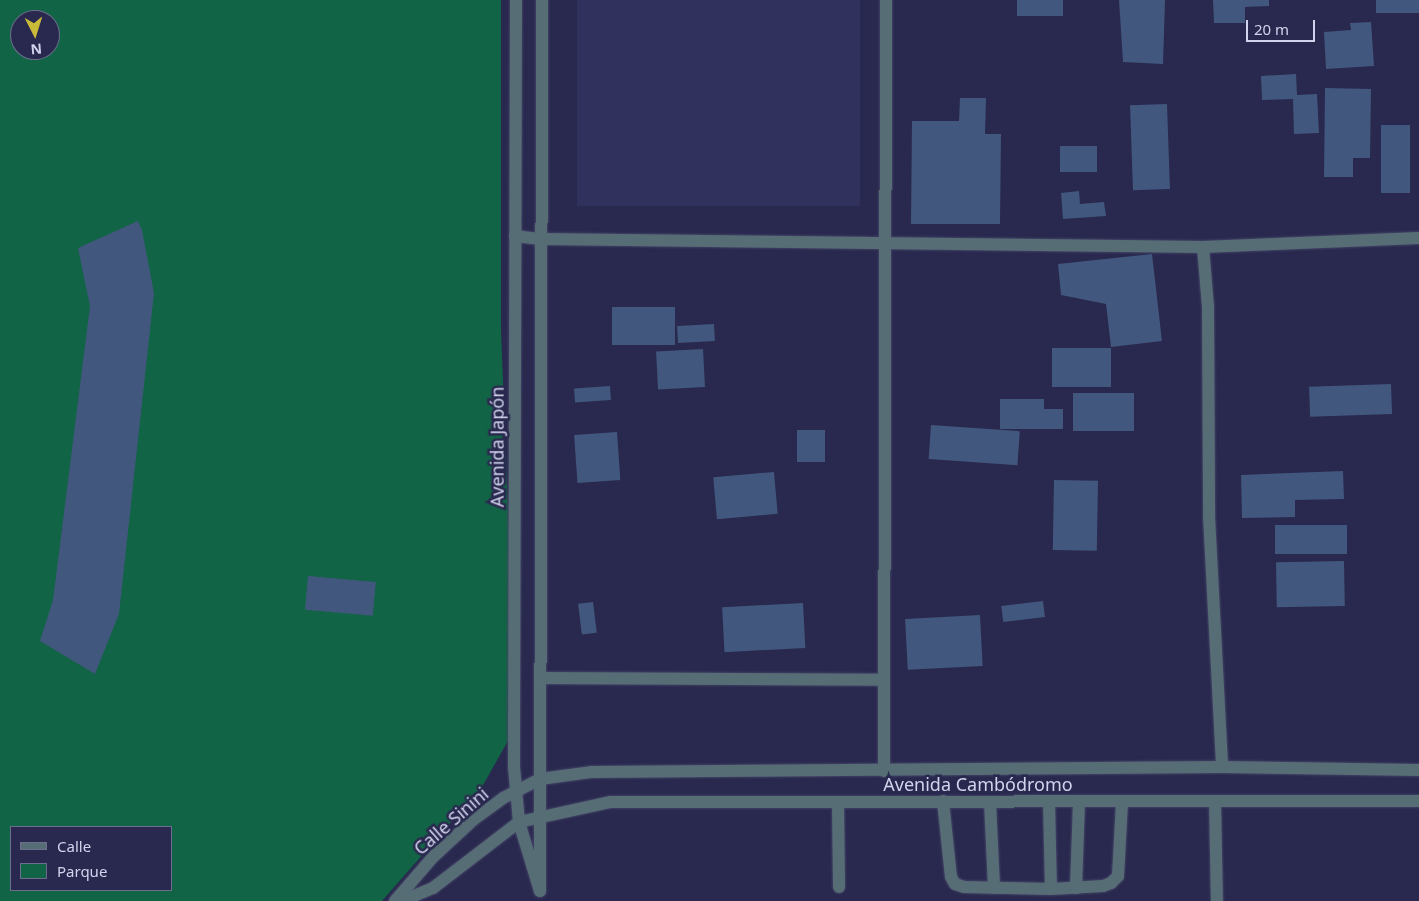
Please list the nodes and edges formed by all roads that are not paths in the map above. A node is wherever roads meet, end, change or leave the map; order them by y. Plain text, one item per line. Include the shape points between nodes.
1 (516, 0) edge
2 (542, 0) edge
3 (886, 0) edge
4 (515, 236) junction
5 (1419, 238) edge
6 (541, 239) junction
7 (884, 244) junction
8 (1203, 247) junction
9 (540, 678) junction
10 (882, 680) junction
11 (1222, 767) junction
12 (1419, 770) edge
13 (884, 771) junction
14 (540, 780) junction
15 (516, 792) junction
16 (943, 801) junction
17 (1122, 801) junction
18 (1215, 801) junction
19 (1419, 801) edge
20 (838, 802) junction
21 (990, 802) junction
22 (1049, 802) junction
23 (1079, 802) junction
24 (539, 816) junction
25 (519, 822) junction
26 (839, 888) dead end
27 (994, 888) junction
28 (1076, 888) junction
29 (1051, 889) junction
30 (540, 896) edge
31 (395, 901) edge
32 (402, 901) edge
33 (1217, 901) edge

1 - 4 street, Avenida Japón
2 - 6 street, Avenida Japón
3 - 7 street
4 - 6 street
4 - 15 street, Avenida Japón
5 - 8 street
6 - 7 street
6 - 9 street, Avenida Japón
7 - 8 street
7 - 10 street
8 - 11 street via 1208,307 1209,516
9 - 10 street
9 - 14 street, Avenida Japón
10 - 13 street
11 - 12 street, Avenida Cambódromo
11 - 13 street, Avenida Cambódromo
13 - 14 street, Avenida Cambódromo via 590,772
14 - 15 street, Calle Sinini
14 - 24 street, Avenida Japón
15 - 25 street, Avenida Japón
15 - 31 street, Calle Sinini via 473,820 433,857
16 - 20 street, Avenida Cambódromo
16 - 21 street, Avenida Cambódromo
16 - 27 street via 951,876 955,884
17 - 18 street, Avenida Cambódromo
17 - 23 street, Avenida Cambódromo
17 - 28 street via 1118,876 1111,884
18 - 19 street, Avenida Cambódromo
18 - 33 street
20 - 24 street, Avenida Cambódromo via 611,802
20 - 26 street
21 - 22 street, Avenida Cambódromo
21 - 27 street
22 - 23 street, Avenida Cambódromo
22 - 29 street
23 - 28 street
24 - 25 street
24 - 30 street, Avenida Japón
25 - 30 street, Avenida Japón
25 - 32 street via 434,888
27 - 29 street
28 - 29 street

